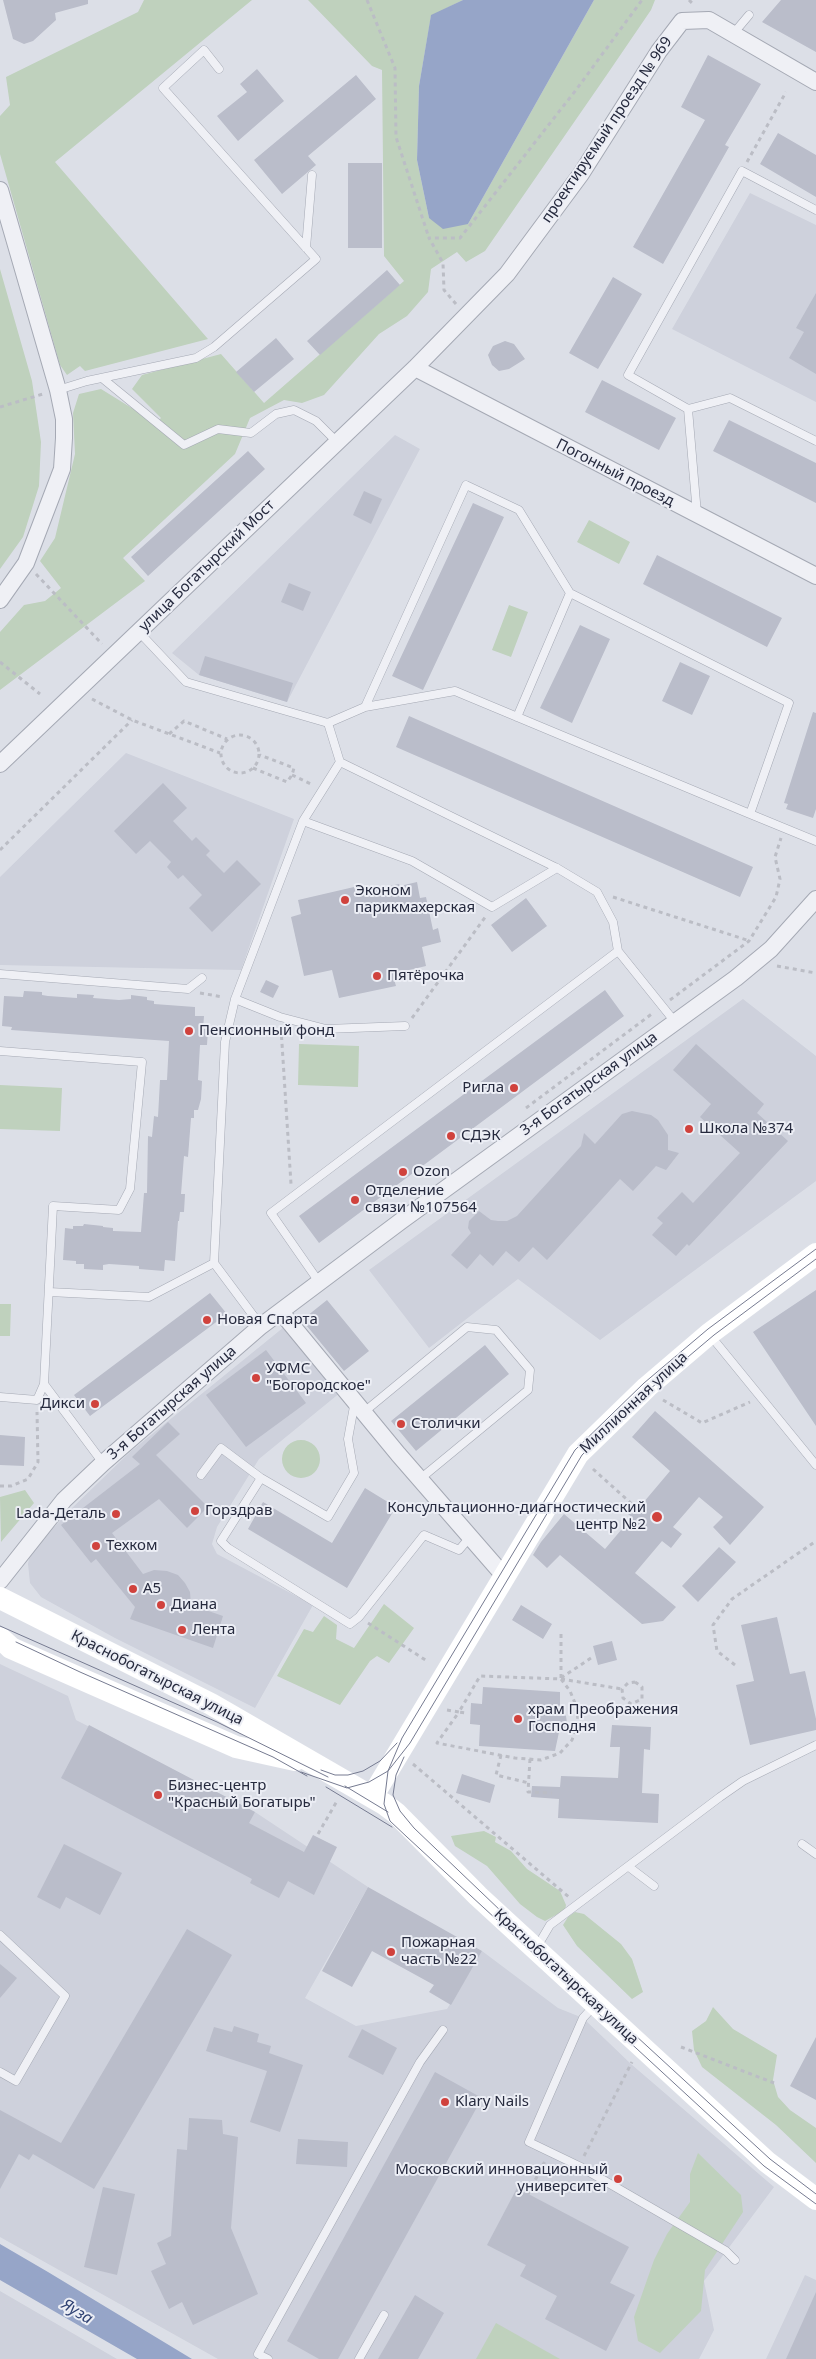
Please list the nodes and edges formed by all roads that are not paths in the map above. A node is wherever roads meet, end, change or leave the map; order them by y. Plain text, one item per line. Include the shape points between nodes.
1 (749, 15) dead end
2 (733, 34) junction
3 (219, 69) dead end
4 (816, 82) edge
5 (312, 176) dead end
6 (0, 190) edge
7 (816, 210) edge
8 (306, 248) junction
9 (415, 368) junction
10 (102, 378) junction
11 (58, 390) junction
12 (688, 408) junction
13 (816, 441) edge
14 (337, 442) junction
15 (698, 516) junction
16 (816, 576) edge
17 (570, 593) junction
18 (0, 600) edge
19 (138, 632) junction
20 (365, 707) junction
21 (517, 717) junction
22 (328, 723) junction
23 (340, 762) junction
24 (0, 764) edge
25 (750, 814) junction
26 (303, 821) junction
27 (816, 841) edge
28 (557, 868) junction
29 (816, 899) edge
30 (618, 951) junction
31 (0, 974) edge
32 (202, 978) dead end
33 (235, 999) junction
34 (674, 1022) junction
35 (405, 1026) road end
36 (0, 1051) edge
37 (816, 1254) edge
38 (214, 1263) junction
39 (319, 1282) junction
40 (50, 1292) junction
41 (281, 1312) junction
42 (261, 1326) junction
43 (709, 1334) junction
44 (44, 1384) junction
45 (0, 1397) edge
46 (359, 1407) junction
47 (103, 1463) junction
48 (816, 1465) edge
49 (201, 1475) dead end
50 (261, 1478) junction
51 (420, 1479) junction
52 (470, 1537) junction
53 (505, 1577) junction
54 (0, 1581) edge
55 (0, 1598) edge
56 (4, 1643) edge
57 (816, 1745) edge
58 (311, 1763) junction
59 (372, 1797) junction
60 (802, 1844) dead end
61 (816, 1854) edge
62 (629, 1867) junction
63 (654, 1886) dead end
64 (0, 1935) edge
65 (536, 1949) junction
66 (596, 2004) junction
67 (443, 2030) dead end
68 (0, 2072) edge
69 (816, 2199) edge
70 (735, 2260) dead end
71 (384, 2315) dead end
72 (268, 2359) edge
73 (359, 2359) edge

1 - 2 lane
2 - 4 street
2 - 9 street, проектируемый проезд № 969 via 709,20 682,21 658,51 581,174 507,274
3 - 8 lane via 204,50 164,88
5 - 8 lane
6 - 11 street
7 - 12 lane via 742,171 628,375
8 - 10 lane via 316,259 214,347 196,358
9 - 14 street, улица Богатырский Мост
9 - 15 street, Погонный проезд
10 - 11 lane
10 - 14 lane via 184,445 218,429 251,433 276,414 294,410 316,421
11 - 18 street via 64,419 62,469 26,563
12 - 13 lane via 730,398
12 - 15 lane
14 - 19 street, улица Богатырский Мост
15 - 16 street, Погонный проезд
17 - 20 lane via 519,510 466,484
17 - 21 lane
17 - 25 lane via 789,703
19 - 22 lane via 186,682
19 - 24 street, улица Богатырский Мост
20 - 21 lane via 455,691
20 - 22 lane
21 - 25 lane
22 - 23 lane
23 - 26 lane
23 - 28 lane
25 - 27 lane
26 - 28 lane via 412,860 492,907
26 - 33 lane
28 - 30 lane via 597,892 613,922
29 - 34 street, 3-я Богатырская улица via 771,949
30 - 34 lane
30 - 39 lane via 271,1213
31 - 32 lane via 188,989
33 - 35 lane via 280,1017 326,1029
33 - 38 lane via 225,1042
34 - 39 street, 3-я Богатырская улица
36 - 40 lane via 142,1062 130,1189 119,1210 53,1206
37 - 43 main road, Миллионная улица
38 - 40 lane via 149,1297
38 - 42 lane
39 - 41 street, 3-я Богатырская улица
40 - 44 lane
41 - 42 street, 3-я Богатырская улица
41 - 46 street
42 - 47 street, 3-я Богатырская улица
43 - 48 lane
43 - 53 main road, Миллионная улица via 647,1386 578,1454
44 - 45 lane via 37,1400
44 - 47 lane
46 - 50 lane via 348,1439 354,1472 328,1517
46 - 51 street
46 - 51 lane via 468,1327 496,1330 530,1370 528,1390
47 - 54 street, 3-я Богатырская улица via 64,1500
49 - 50 lane via 221,1448
50 - 52 lane via 221,1541 350,1624 360,1617 424,1535 459,1550
51 - 52 street
52 - 53 street
53 - 59 main road, Миллионная улица
55 - 58 main road, Краснобогатырская улица via 211,1704
56 - 58 main road, Краснобогатырская улица via 236,1747
57 - 62 lane via 743,1781
58 - 59 main road, Краснобогатырская улица
59 - 65 main road, Краснобогатырская улица via 396,1813
60 - 61 lane
62 - 63 lane
62 - 65 lane via 550,1926
64 - 68 lane via 65,1996 16,2080
65 - 66 main road, Краснобогатырская улица
66 - 69 main road, Краснобогатырская улица via 767,2162
66 - 70 lane via 583,2018 529,2142 579,2166 726,2250
67 - 72 lane via 420,2062 258,2354
71 - 73 lane

